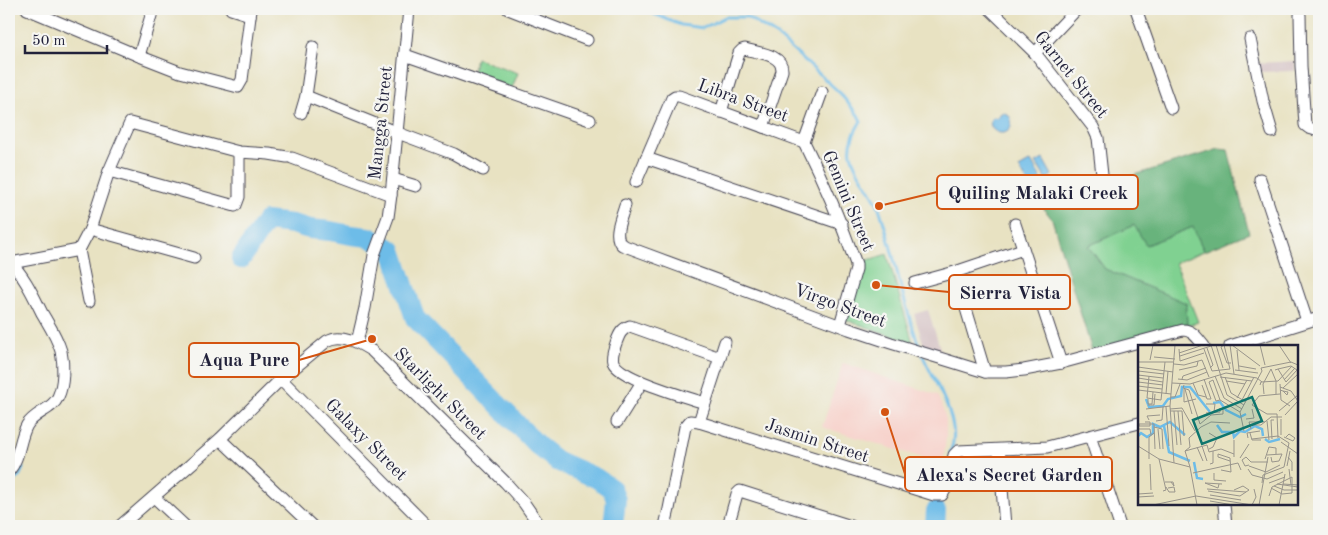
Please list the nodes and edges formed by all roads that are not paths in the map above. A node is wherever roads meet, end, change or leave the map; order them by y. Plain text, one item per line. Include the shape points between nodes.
1 (27, 9) edge
2 (153, 9) edge
3 (231, 9) edge
4 (409, 9) edge
5 (508, 9) edge
6 (990, 9) edge
7 (1077, 9) edge
8 (1136, 9) edge
9 (524, 11) edge
10 (251, 12) edge
11 (1300, 15) dead end
12 (1250, 39) dead end
13 (588, 40) dead end
14 (313, 47) dead end
15 (1034, 53) junction
16 (139, 56) junction
17 (405, 56) junction
18 (822, 92) dead end
19 (306, 96) junction
20 (1171, 108) dead end
21 (721, 112) junction
22 (301, 114) dead end
23 (590, 120) dead end
24 (763, 127) junction
25 (1319, 131) edge
26 (1272, 132) dead end
27 (398, 133) junction
28 (804, 142) junction
29 (239, 152) junction
30 (646, 158) junction
31 (483, 170) dead end
32 (109, 171) junction
33 (1102, 175) dead end
34 (393, 179) junction
35 (1260, 179) dead end
36 (636, 182) dead end
37 (416, 186) dead end
38 (391, 194) junction
39 (625, 205) dead end
40 (842, 224) junction
41 (1015, 224) dead end
42 (90, 229) junction
43 (1023, 249) junction
44 (79, 250) junction
45 (194, 258) dead end
46 (10, 262) edge
47 (955, 272) junction
48 (915, 283) dead end
49 (89, 301) dead end
50 (1319, 318) edge
51 (1307, 321) junction
52 (840, 325) junction
53 (357, 342) junction
54 (725, 342) dead end
55 (1203, 345) edge
56 (1233, 345) edge
57 (720, 358) junction
58 (1061, 363) junction
59 (985, 372) junction
60 (281, 379) junction
61 (642, 382) junction
62 (705, 403) junction
63 (694, 421) junction
64 (617, 422) dead end
65 (1138, 423) edge
66 (1090, 436) junction
67 (220, 439) junction
68 (999, 450) junction
69 (9, 471) edge
70 (154, 498) junction
71 (1224, 505) edge
72 (120, 526) edge
73 (185, 526) edge
74 (312, 526) edge
75 (427, 526) edge
76 (540, 526) edge
77 (665, 526) edge
78 (728, 526) edge
79 (848, 526) edge
80 (1006, 526) edge
81 (1120, 526) edge
82 (1226, 526) edge

1 - 16 street
2 - 16 street
3 - 10 street
4 - 17 street, Mangga Street
5 - 9 street
6 - 15 street, Garnet Street
7 - 15 street
8 - 20 street
9 - 13 street
10 - 16 street via 239,87 180,72
11 - 25 street via 1305,125
12 - 26 street
14 - 19 street
15 - 33 street, Garnet Street via 1093,127 1098,138
17 - 23 street
17 - 27 street, Mangga Street
18 - 28 street, Gemini Street
19 - 22 street
19 - 27 street
21 - 24 street, Libra Street
21 - 24 street via 742,50 776,58 783,67
21 - 30 street, Libra Street via 675,96
24 - 28 street, Libra Street
27 - 31 street via 454,154
27 - 34 street, Mangga Street
28 - 40 street, Gemini Street
29 - 32 street via 131,123
29 - 32 street via 239,197 235,206
29 - 38 street via 290,158
30 - 36 street, Libra Street
30 - 40 street
32 - 42 street
34 - 37 street
34 - 38 street, Mangga Street
35 - 51 street
38 - 53 street, Mangga Street via 388,217 374,255
39 - 52 street, Virgo Street via 618,232 622,245
40 - 52 street, Gemini Street via 856,266
41 - 43 street
42 - 44 street
42 - 45 street
43 - 47 street
43 - 58 street
44 - 46 street
44 - 49 street
46 - 69 street via 58,341 63,371 60,394 52,405 35,415 26,426
47 - 48 street
47 - 59 street
50 - 51 street
51 - 56 street
52 - 59 street, Virgo Street
53 - 60 street, Starlight Street via 331,339
53 - 76 street, Starlight Street via 372,351 505,482
54 - 57 street
55 - 58 street, Virgo Street via 1185,330
57 - 61 street via 627,326 620,333 612,354 613,363 622,372
57 - 62 street
58 - 59 street, Virgo Street via 1024,370
60 - 67 street, Starlight Street
60 - 75 street, Galaxy Street
61 - 62 street
61 - 64 street
62 - 63 street
63 - 68 street, Jasmin Street via 938,495 945,490 956,452
63 - 77 street via 685,427
65 - 66 street
66 - 68 street via 1047,447
66 - 81 street
67 - 70 street, Starlight Street
67 - 74 street
68 - 80 street
70 - 72 street, Starlight Street
70 - 73 street
71 - 82 street
78 - 79 street via 740,491

